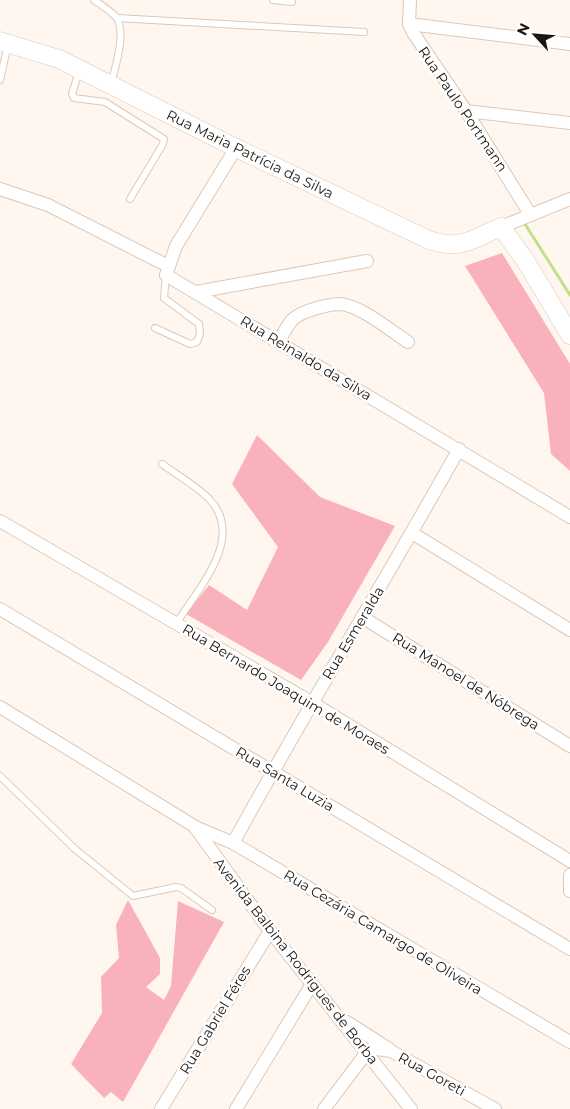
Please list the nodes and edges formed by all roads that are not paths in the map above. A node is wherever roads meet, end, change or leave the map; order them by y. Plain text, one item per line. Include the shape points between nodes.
1 (94, 0) edge
2 (273, 0) edge
3 (410, 0) edge
4 (292, 2) dead end
5 (117, 18) junction
6 (409, 24) junction
7 (364, 32) dead end
8 (4, 42) edge
9 (570, 44) edge
10 (80, 70) junction
11 (0, 80) edge
12 (110, 85) junction
13 (466, 111) junction
14 (570, 123) edge
15 (236, 148) junction
16 (0, 189) edge
17 (130, 199) dead end
18 (570, 199) edge
19 (530, 214) junction
20 (500, 227) junction
21 (367, 261) dead end
22 (167, 271) junction
23 (196, 292) junction
24 (155, 328) dead end
25 (570, 335) edge
26 (279, 342) junction
27 (408, 342) dead end
28 (459, 449) junction
29 (162, 464) dead end
30 (570, 517) edge
31 (0, 521) edge
32 (412, 533) junction
33 (0, 609) edge
34 (362, 617) junction
35 (176, 624) junction
36 (570, 630) edge
37 (311, 702) junction
38 (0, 707) edge
39 (570, 746) edge
40 (272, 772) junction
41 (0, 776) edge
42 (194, 826) junction
43 (233, 843) junction
44 (570, 861) edge
45 (570, 875) edge
46 (570, 891) edge
47 (212, 910) dead end
48 (270, 931) junction
49 (570, 949) edge
50 (312, 984) junction
51 (338, 1016) junction
52 (570, 1042) edge
53 (391, 1050) junction
54 (367, 1052) junction
55 (161, 1109) edge
56 (236, 1109) edge
57 (324, 1109) edge
58 (411, 1109) edge
59 (495, 1109) edge

1 - 5 lane
2 - 4 lane
3 - 6 street
5 - 7 lane
5 - 12 lane via 120,46
6 - 9 street
6 - 13 street, Rua Paulo Portmann
8 - 10 street, Rua Maria Patrícia da Silva
8 - 11 lane
10 - 12 street, Rua Maria Patrícia da Silva
10 - 17 lane via 72,94 74,98 105,102 164,139
12 - 15 street, Rua Maria Patrícia da Silva
13 - 14 street
13 - 19 street, Rua Paulo Portmann
15 - 20 street, Rua Maria Patrícia da Silva via 442,244 466,244
15 - 22 street via 176,246
16 - 22 street, Rua Reinaldo da Silva via 48,205
18 - 19 street
19 - 20 street
20 - 25 street via 525,260
21 - 23 street
22 - 23 street, Rua Reinaldo da Silva
22 - 24 lane via 164,298 199,324 200,334 197,342 190,344
23 - 26 street, Rua Reinaldo da Silva
26 - 27 street via 294,316 341,304 357,310
26 - 28 street, Rua Reinaldo da Silva
28 - 30 street, Rua Reinaldo da Silva
28 - 32 street, Rua Esmeralda
29 - 35 lane via 211,501 220,516 223,535 215,566
31 - 35 street, Rua Bernardo Joaquim de Moraes
32 - 34 street, Rua Esmeralda
32 - 36 street
33 - 40 street, Rua Santa Luzia
34 - 37 street, Rua Esmeralda
34 - 39 street, Rua Manoel de Nóbrega
35 - 37 street, Rua Bernardo Joaquim de Moraes
37 - 40 street, Rua Esmeralda
37 - 44 street, Rua Bernardo Joaquim de Moraes
38 - 42 street, Avenida Balbina Rodrigues de Borba
40 - 43 street, Rua Esmeralda
40 - 49 street, Rua Santa Luzia
41 - 47 lane via 75,848 134,896 176,887
42 - 43 street, Rua Cezária Camargo de Oliveira
42 - 48 street, Avenida Balbina Rodrigues de Borba
43 - 52 street, Rua Cezária Camargo de Oliveira
45 - 46 street
48 - 50 street, Avenida Balbina Rodrigues de Borba
48 - 55 street, Rua Gabriel Féres
50 - 51 street, Avenida Balbina Rodrigues de Borba
50 - 56 street
51 - 53 street
51 - 54 street, Avenida Balbina Rodrigues de Borba
53 - 54 street, Rua Goreti
53 - 59 street, Rua Goreti
54 - 57 street
54 - 58 street, Avenida Balbina Rodrigues de Borba

